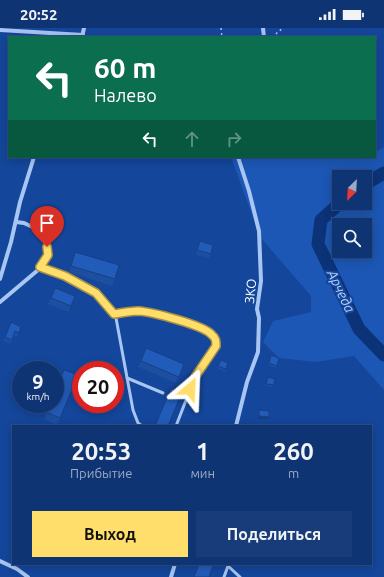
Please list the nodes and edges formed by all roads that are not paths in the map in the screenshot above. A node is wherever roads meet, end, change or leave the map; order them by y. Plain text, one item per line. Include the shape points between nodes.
1 (84, 28) edge
2 (0, 30) edge
3 (82, 36) edge
4 (34, 158) edge
5 (238, 158) edge
6 (16, 222) junction
7 (40, 267) junction
8 (0, 279) edge
9 (0, 302) edge
10 (114, 314) junction
11 (127, 378) junction
12 (163, 393) dead end
13 (141, 425) edge
14 (176, 425) edge
15 (236, 425) edge
16 (0, 561) edge
17 (175, 565) edge
18 (28, 577) edge
19 (171, 577) edge
20 (224, 577) edge
21 (240, 577) edge

1 - 3 street
2 - 3 street
4 - 6 street
5 - 15 street, ЗКО via 250,191 259,231 261,281 258,352 253,361
6 - 7 street via 39,230 48,255
6 - 8 street
7 - 9 street
7 - 10 lane via 65,276 96,293
10 - 11 lane
10 - 14 lane via 138,311 158,315 205,329 216,340 213,352 195,377
11 - 12 lane
11 - 13 lane via 132,410
16 - 18 street
17 - 19 street
20 - 21 lane via 228,566

